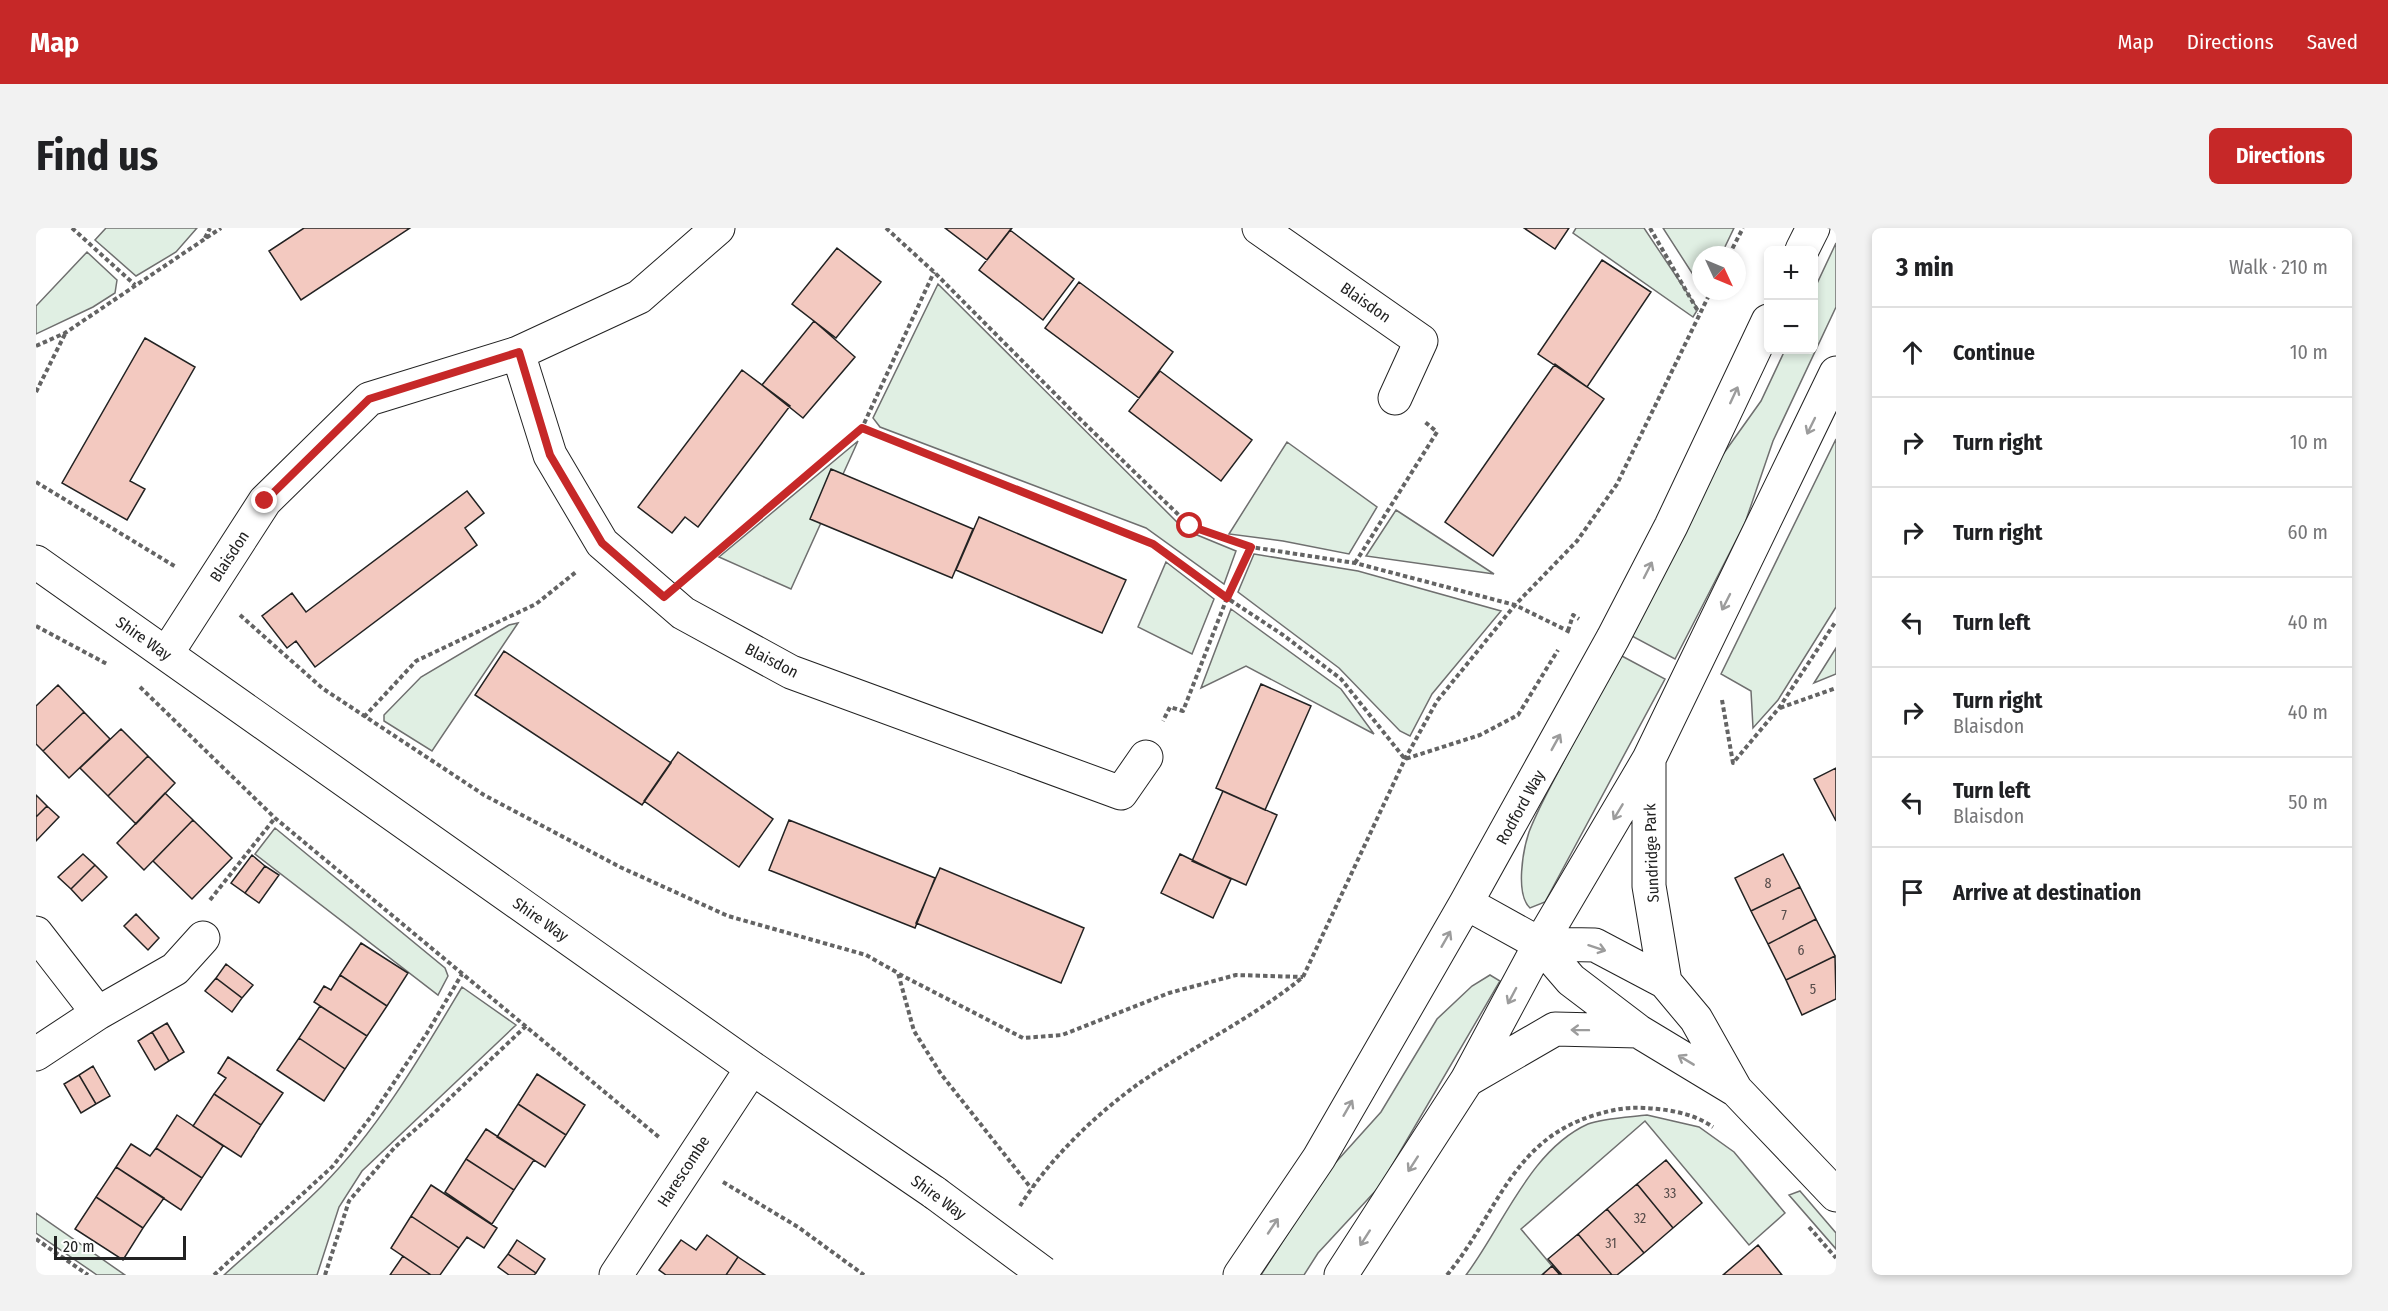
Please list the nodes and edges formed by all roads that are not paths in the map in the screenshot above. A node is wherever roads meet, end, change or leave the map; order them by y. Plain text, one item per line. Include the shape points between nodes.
1 (718, 228) edge
2 (1259, 228) edge
3 (1813, 228) edge
4 (1804, 246) edge
5 (1764, 329) edge
6 (519, 352) junction
7 (1836, 373) edge
8 (1395, 398) road end
9 (36, 562) edge
10 (167, 653) junction
11 (1146, 757) dead end
12 (1649, 759) junction
13 (1466, 903) junction
14 (36, 933) edge
15 (203, 938) road end
16 (1540, 944) junction
17 (1665, 982) junction
18 (98, 1013) junction
19 (1638, 1031) junction
20 (36, 1054) edge
21 (752, 1068) junction
22 (1467, 1080) junction
23 (1736, 1090) junction
24 (1836, 1195) edge
25 (1045, 1274) edge
26 (616, 1275) edge
27 (1240, 1275) edge
28 (1341, 1275) edge

1 - 6 street, Blaisdon via 639,297
2 - 8 street, Blaisdon via 1421,340
3 - 4 street
13 -> 5 street, Rodford Way via 1645,577
6 - 10 street, Blaisdon via 369,399 265,501
6 - 11 street, Blaisdon via 550,455 602,543 683,613 791,672 1121,793
7 -> 12 street
9 - 10 street, Shire Way
10 - 21 street, Shire Way
12 -> 16 street
12 - 17 street, Sundridge Park via 1650,886
13 - 16 street
27 -> 13 street, Rodford Way via 1319,1158
14 - 18 street
15 - 18 street via 175,969
16 -> 17 street via 1595,945
16 - 19 street via 1571,980
16 -> 22 street
17 - 23 street via 1696,1019
18 - 20 street
19 -> 22 street via 1555,1029
23 -> 19 street
21 - 25 street, Shire Way, bridge
21 - 26 street, Harescombe
22 -> 28 street
23 - 24 street

